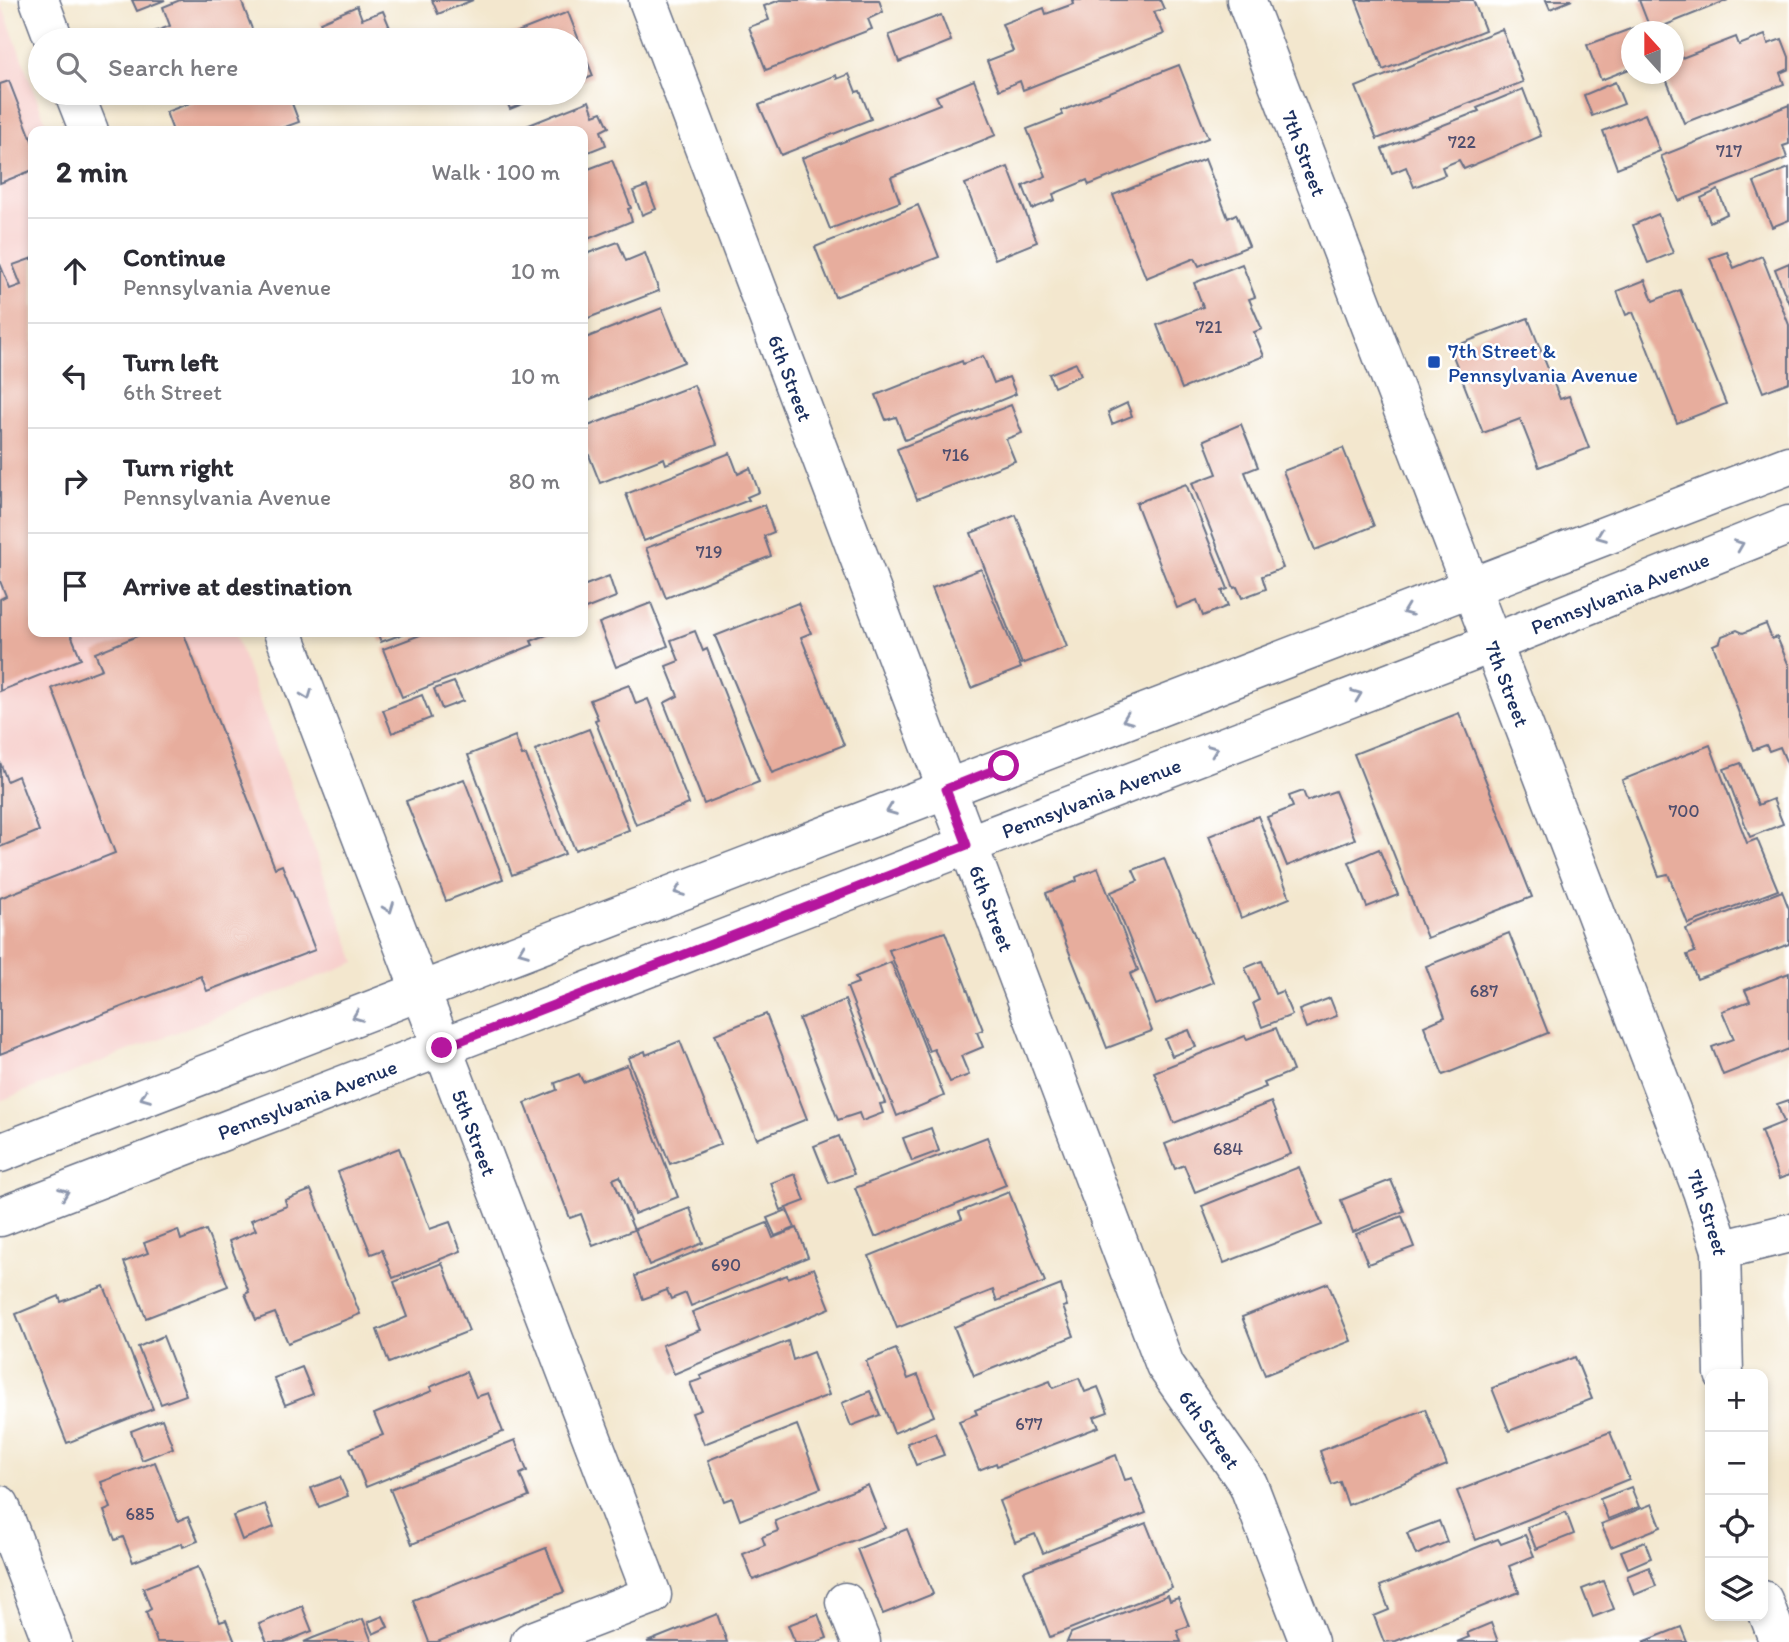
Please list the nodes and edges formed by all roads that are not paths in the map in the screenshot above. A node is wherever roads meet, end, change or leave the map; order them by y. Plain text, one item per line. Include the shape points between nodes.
1 (38, 0) edge
2 (648, 0) edge
3 (1246, 0) edge
4 (49, 28) edge
5 (79, 105) edge
6 (87, 126) edge
7 (1789, 465) edge
8 (1789, 525) edge
9 (1471, 586) junction
10 (285, 637) edge
11 (1493, 643) junction
12 (946, 789) junction
13 (967, 845) junction
14 (421, 991) junction
15 (442, 1048) junction
16 (0, 1153) edge
17 (0, 1217) edge
18 (1789, 1233) edge
19 (1721, 1250) junction
20 (1724, 1369) edge
21 (0, 1505) edge
22 (845, 1602) dead end
23 (1768, 1613) edge
24 (52, 1642) edge
25 (530, 1642) edge
26 (861, 1642) edge
27 (1309, 1642) edge
28 (1779, 1642) edge

1 - 4 street
2 - 12 street, 6th Street
3 - 9 street, 7th Street
5 - 6 street
7 -> 9 street
11 -> 8 street, Pennsylvania Avenue
9 - 11 street, 7th Street
9 -> 12 street
10 -> 14 street, 5th Street
13 -> 11 street, Pennsylvania Avenue
11 - 19 street, 7th Street
12 - 13 street, 6th Street
12 -> 14 street
13 - 15 street, Pennsylvania Avenue
13 - 27 street, 6th Street via 1165,1365 1248,1484
14 - 15 street, 5th Street
14 -> 16 street
17 -> 15 street, Pennsylvania Avenue
15 - 25 street, 5th Street via 652,1595
18 - 19 street
19 - 20 street, 7th Street
21 - 24 street
22 - 26 street
23 - 28 street

